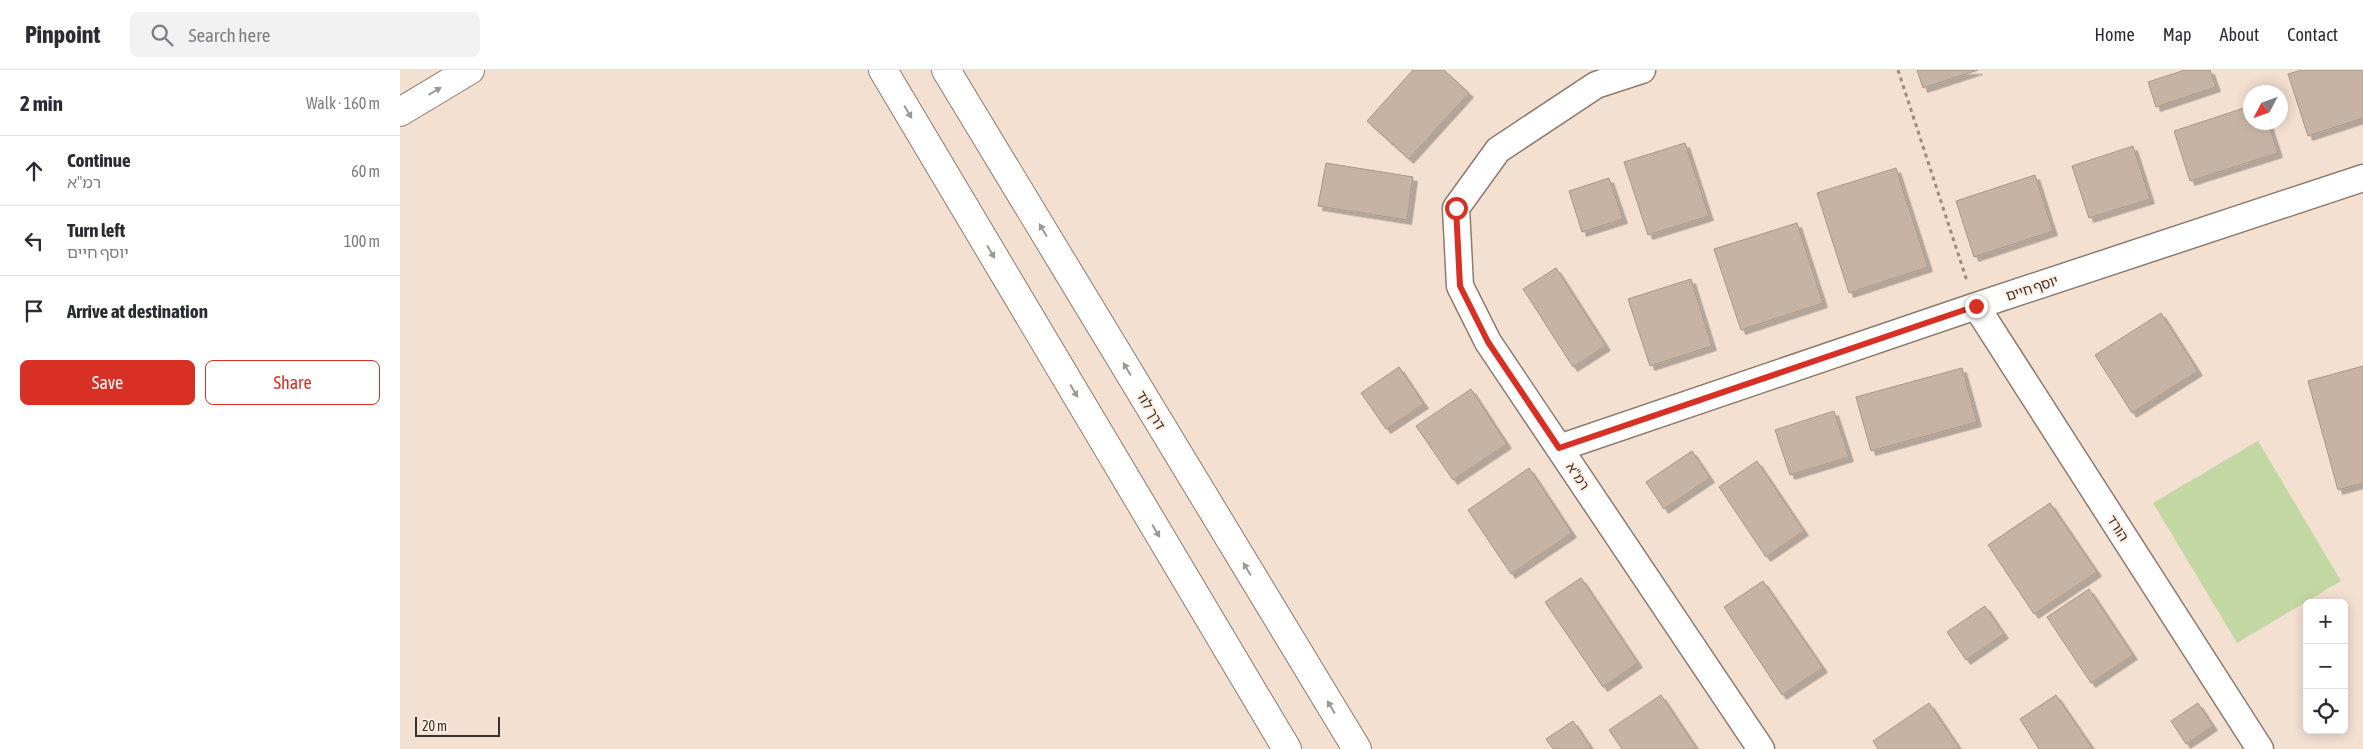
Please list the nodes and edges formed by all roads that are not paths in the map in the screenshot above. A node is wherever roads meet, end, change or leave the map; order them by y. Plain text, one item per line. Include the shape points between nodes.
1 (470, 70) edge
2 (883, 70) edge
3 (946, 70) edge
4 (1642, 70) edge
5 (400, 112) edge
6 (2363, 178) edge
7 (1976, 306) junction
8 (1559, 448) junction
9 (1287, 749) edge
10 (1357, 749) edge
11 (1762, 749) edge
12 (2260, 749) edge

5 -> 1 main road
2 -> 9 main road
10 -> 3 main road, דרך לוד
4 - 8 street, רמ"א via 1596,85 1498,150 1456,208 1460,286 1488,342
6 - 7 street, יוסף חיים
7 - 8 street, יוסף חיים
7 - 12 street, הורד
8 - 11 street, רמ"א

